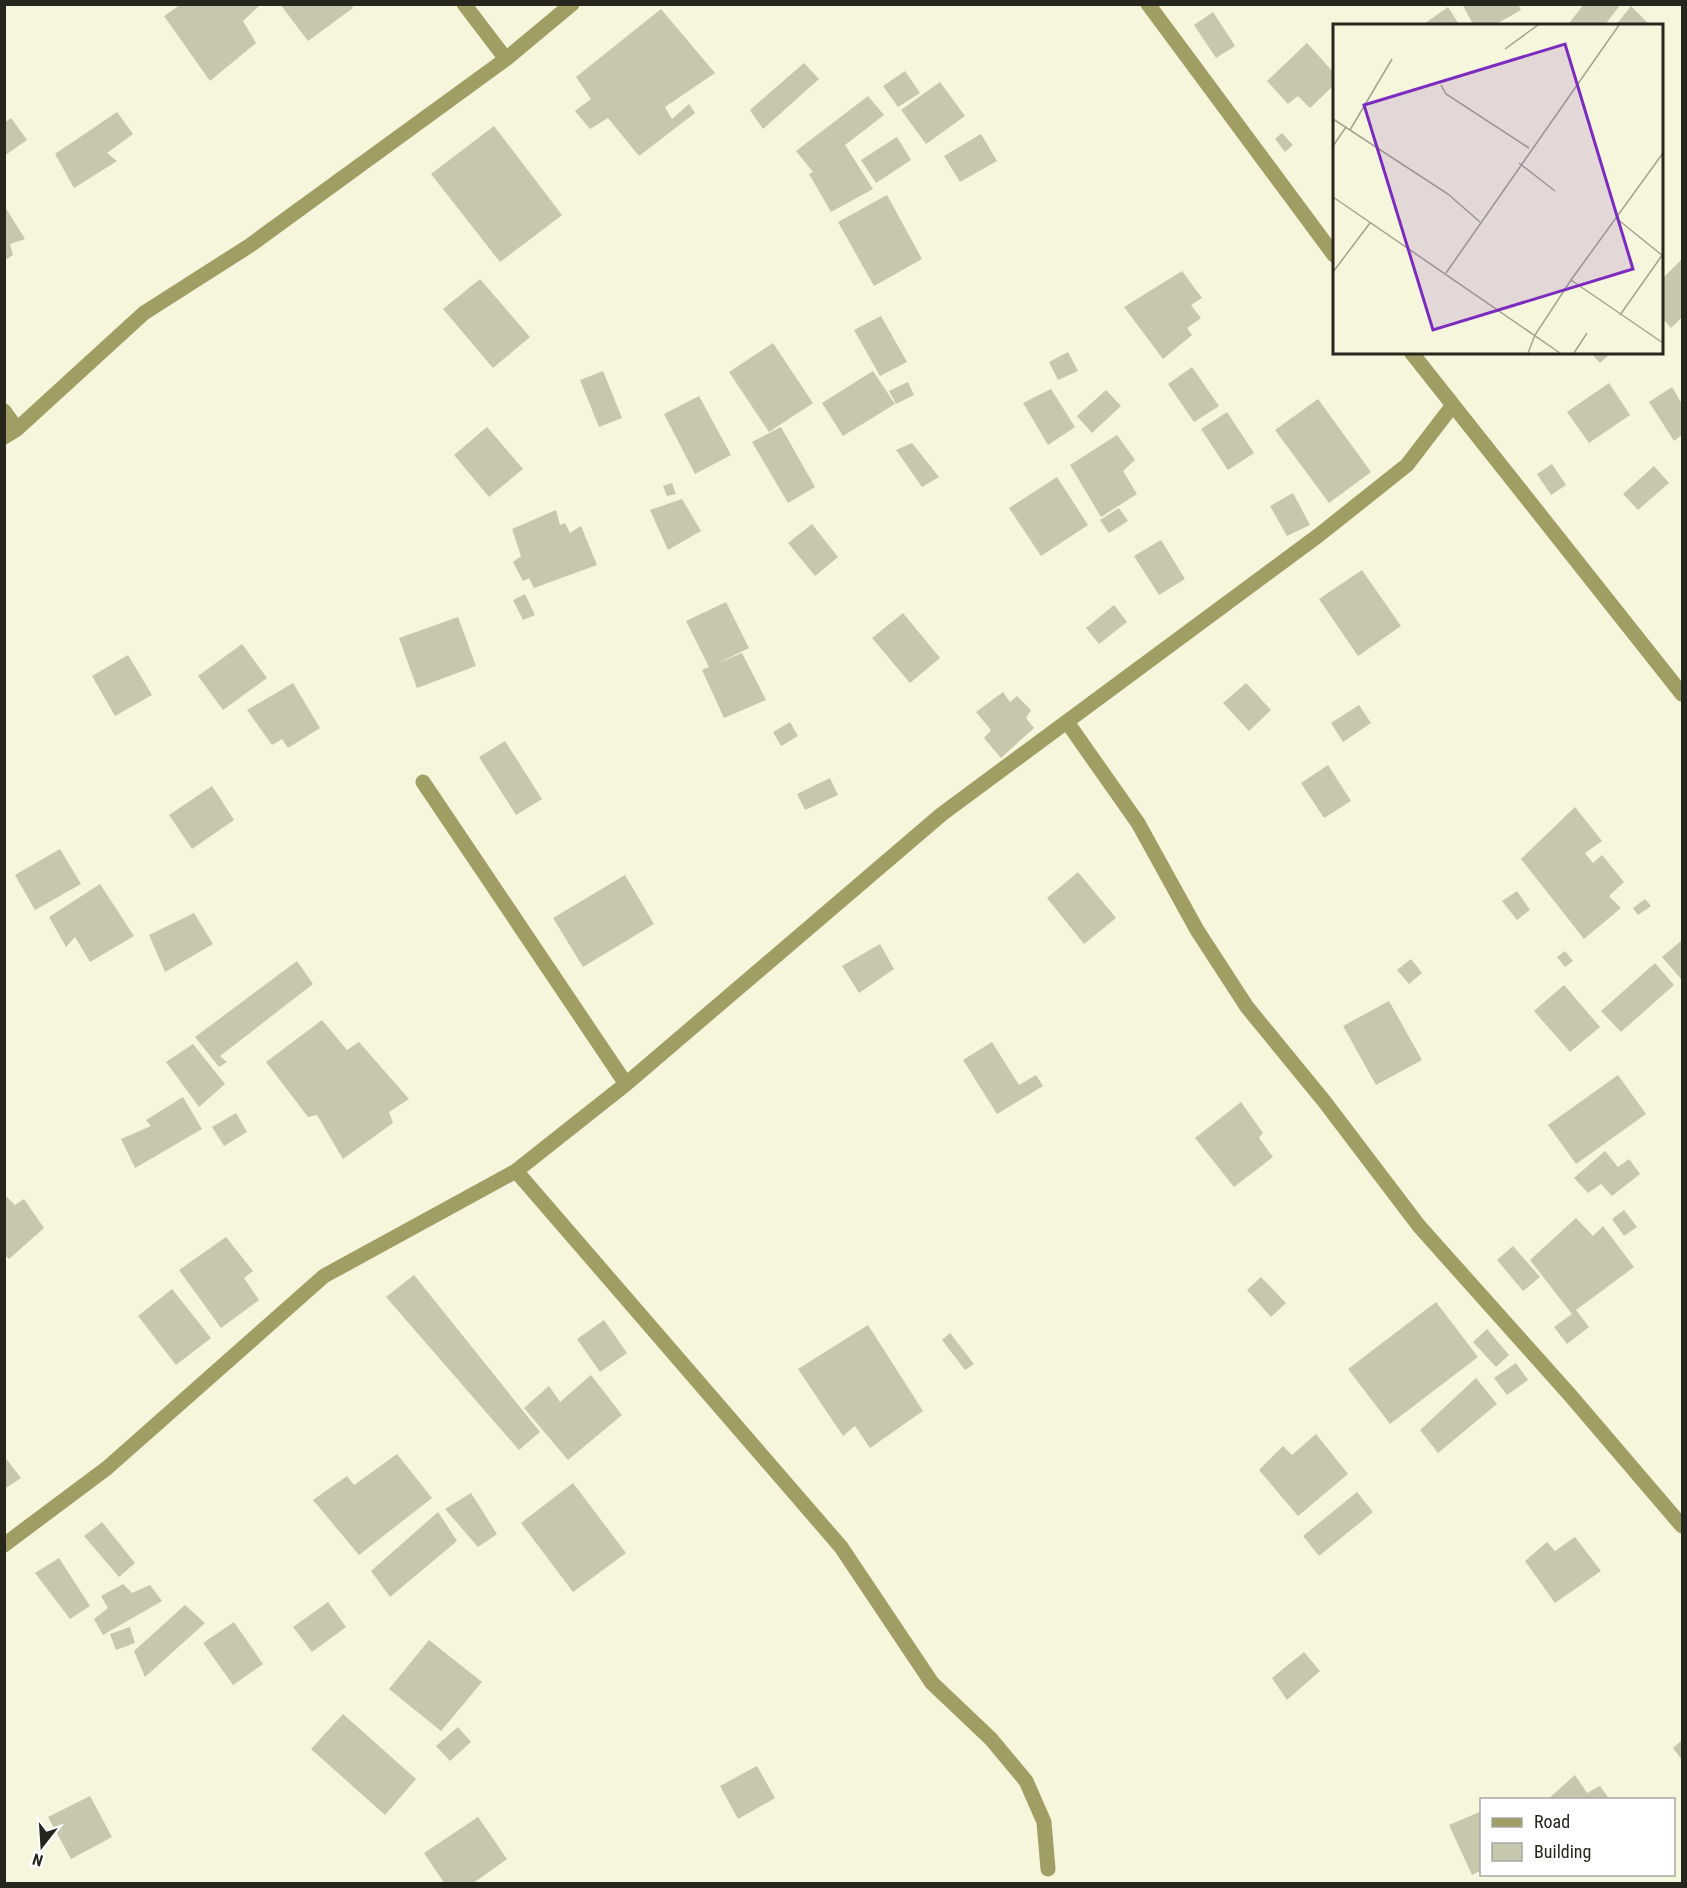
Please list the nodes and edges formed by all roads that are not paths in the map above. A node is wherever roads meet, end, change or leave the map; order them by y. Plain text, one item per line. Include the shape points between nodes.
1 (464, 4) edge
2 (572, 4) edge
3 (1148, 4) edge
4 (506, 59) junction
5 (1333, 252) edge
6 (1413, 354) edge
7 (1453, 405) junction
8 (4, 411) edge
9 (11, 433) edge
10 (1683, 694) edge
11 (1067, 722) junction
12 (423, 782) dead end
13 (626, 1084) junction
14 (516, 1171) junction
15 (1683, 1526) edge
16 (4, 1545) edge
17 (1048, 1869) dead end

1 - 4 street
2 - 4 street
3 - 5 street
4 - 9 street via 249,246 144,313
6 - 7 street
7 - 10 street
7 - 11 street via 1407,465
8 - 9 street
11 - 13 street via 942,814
11 - 15 street via 1138,823 1197,930 1247,1007 1419,1226
12 - 13 street
13 - 14 street
14 - 16 street via 324,1276 106,1468
14 - 17 street via 841,1547 933,1683 991,1739 1026,1781 1044,1822

